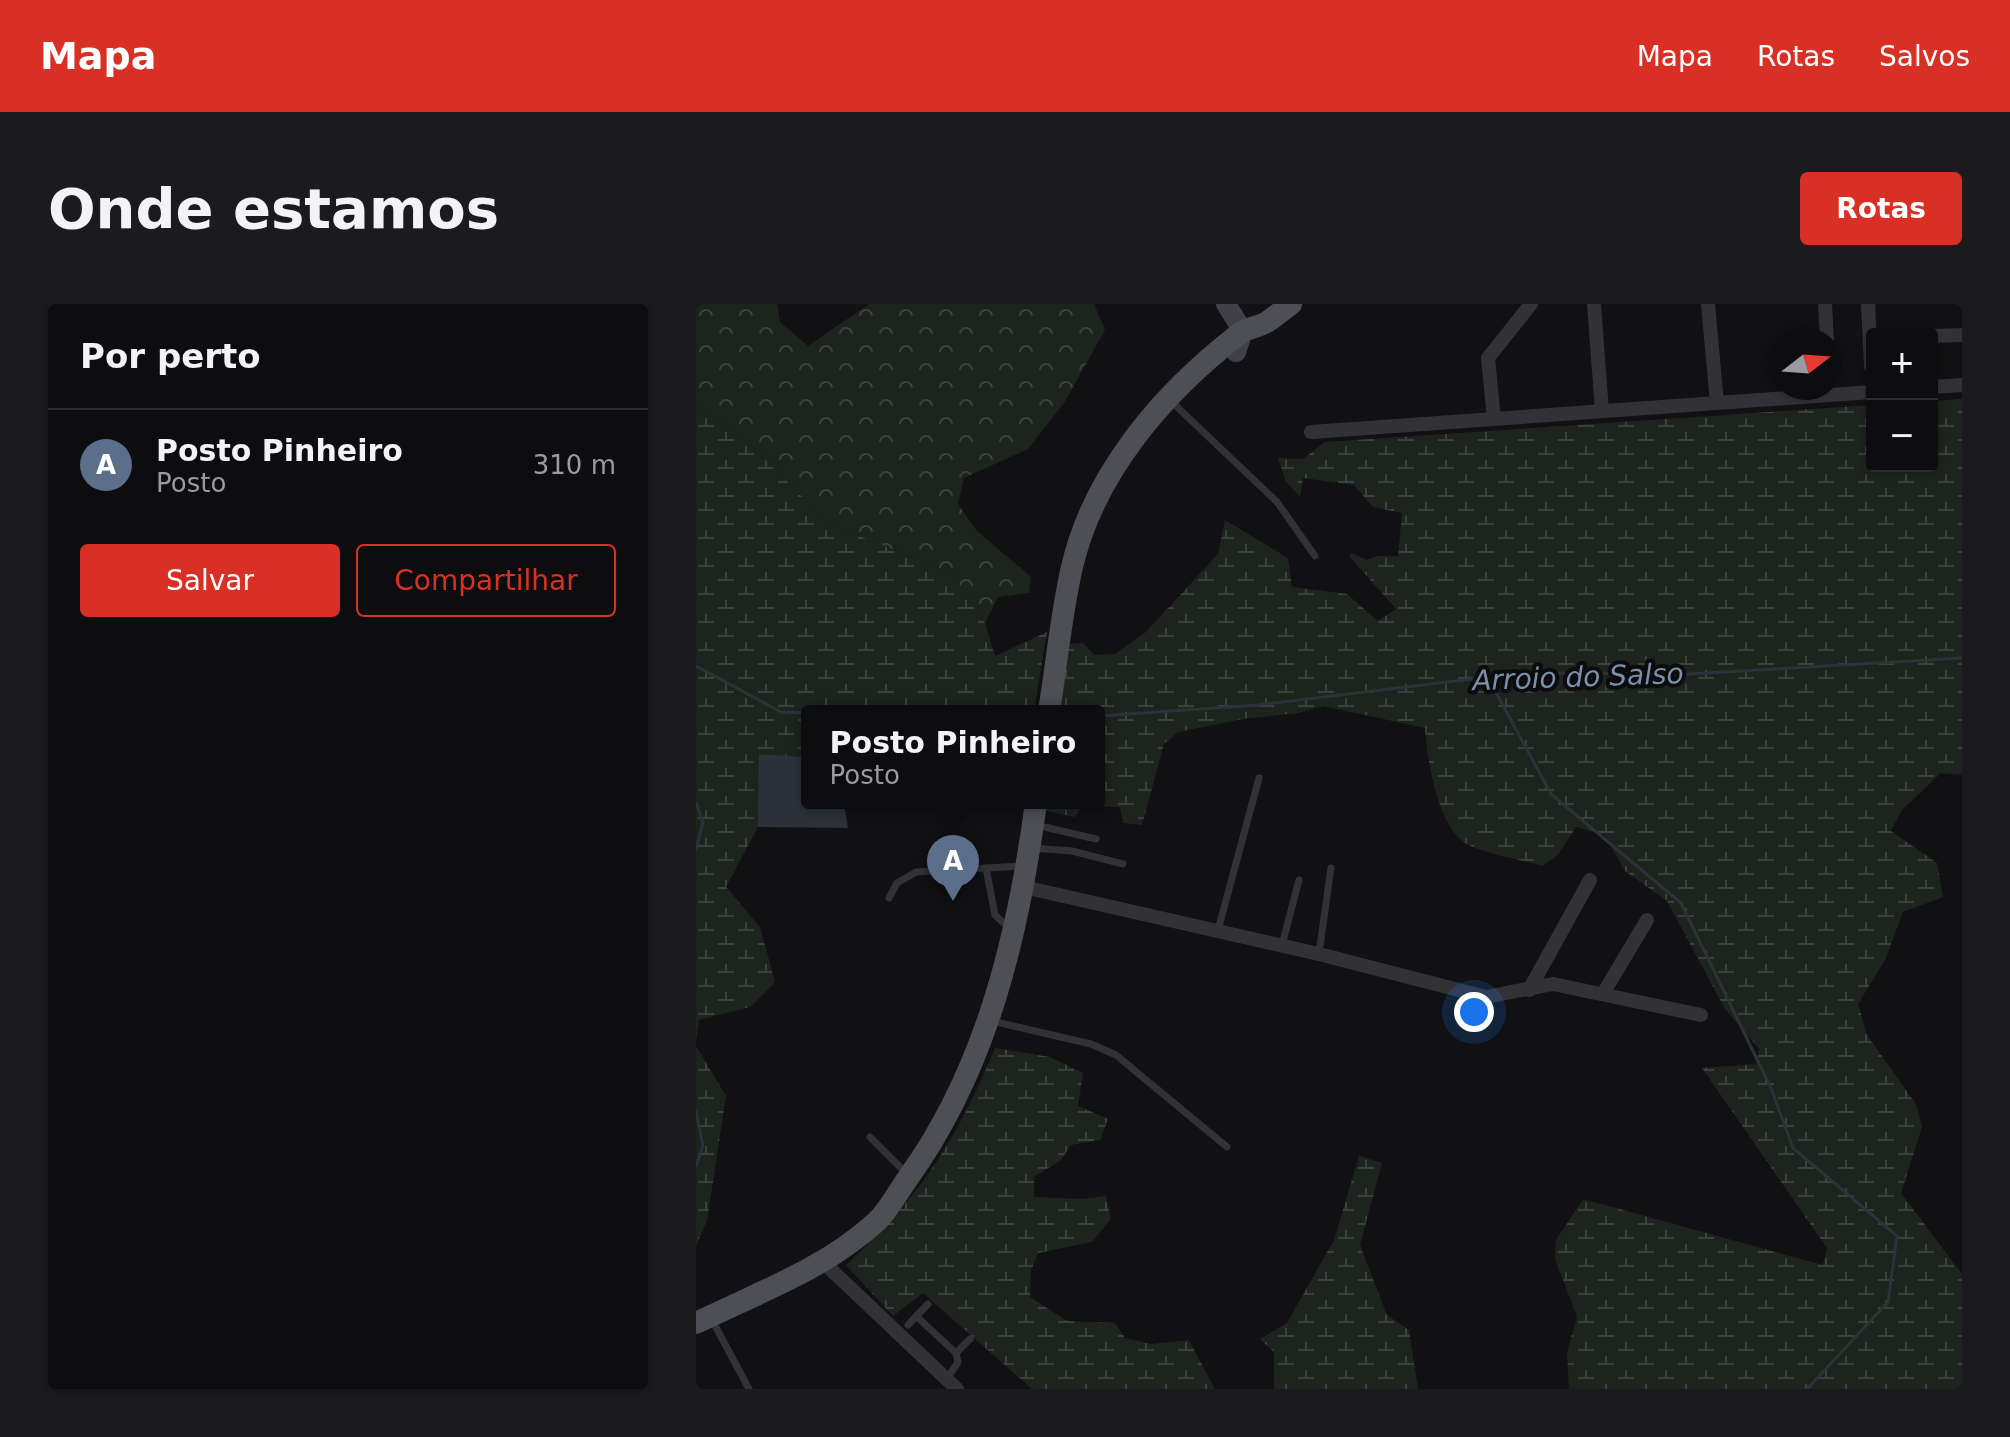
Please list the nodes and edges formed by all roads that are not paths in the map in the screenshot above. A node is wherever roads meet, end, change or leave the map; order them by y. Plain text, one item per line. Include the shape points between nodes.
1 (1226, 304) edge
2 (1291, 304) edge
3 (1531, 304) edge
4 (1594, 304) edge
5 (1708, 304) edge
6 (1825, 304) edge
7 (1868, 304) edge
8 (1826, 328) edge
9 (1870, 328) edge
10 (1962, 335) edge
11 (1938, 336) edge
12 (1239, 341) junction
13 (1962, 385) edge
14 (1938, 387) edge
15 (1842, 389) edge
16 (1866, 391) edge
17 (1770, 396) edge
18 (1717, 403) junction
19 (1174, 404) junction
20 (1602, 411) junction
21 (1494, 419) junction
22 (1149, 421) junction
23 (1311, 432) dead end
24 (1315, 556) dead end
25 (1050, 705) edge
26 (1259, 778) dead end
27 (1034, 814) edge
28 (1096, 839) dead end
29 (1123, 864) dead end
30 (1027, 867) junction
31 (986, 868) junction
32 (1331, 868) dead end
33 (1299, 880) dead end
34 (1590, 880) dead end
35 (889, 898) dead end
36 (1647, 920) dead end
37 (1218, 930) junction
38 (1013, 932) junction
39 (1282, 945) junction
40 (1319, 954) junction
41 (1529, 990) junction
42 (1604, 992) junction
43 (1701, 1015) dead end
44 (989, 1021) junction
45 (870, 1137) dead end
46 (1227, 1147) dead end
47 (909, 1177) junction
48 (823, 1262) junction
49 (928, 1304) dead end
50 (916, 1316) junction
51 (703, 1319) edge
52 (908, 1325) dead end
53 (970, 1339) dead end
54 (956, 1353) junction
55 (952, 1384) edge
56 (749, 1389) edge

1 - 12 street
2 - 12 main road
3 - 21 street via 1488,358
4 - 20 street
5 - 18 street
6 - 8 street
7 - 9 street
10 - 11 street
12 - 19 main road
12 - 22 main road via 1192,372
13 - 14 street
15 - 16 street
17 - 18 street
18 - 20 street
19 - 22 main road
19 - 24 lane via 1277,502
20 - 21 street
21 - 23 street
22 - 25 main road via 1121,456 1072,566
26 - 37 lane
27 - 28 lane
27 - 30 main road
29 - 30 lane via 1072,851
30 - 31 lane
30 - 37 street
30 - 38 main road
31 - 35 lane via 916,872 897,883
31 - 38 lane via 995,915
32 - 40 lane
33 - 39 lane
34 - 41 street
36 - 42 street
37 - 39 street
38 - 44 main road
39 - 40 street
40 - 41 street via 1486,997
41 - 42 street via 1553,984
42 - 43 street
44 - 46 lane via 1091,1044 1116,1055
44 - 47 main road via 938,1137
45 - 47 lane
47 - 48 main road via 877,1221
48 - 51 main road
48 - 55 street
49 - 50 lane
50 - 52 lane
50 - 54 lane
51 - 56 lane
53 - 54 lane
54 - 55 lane

